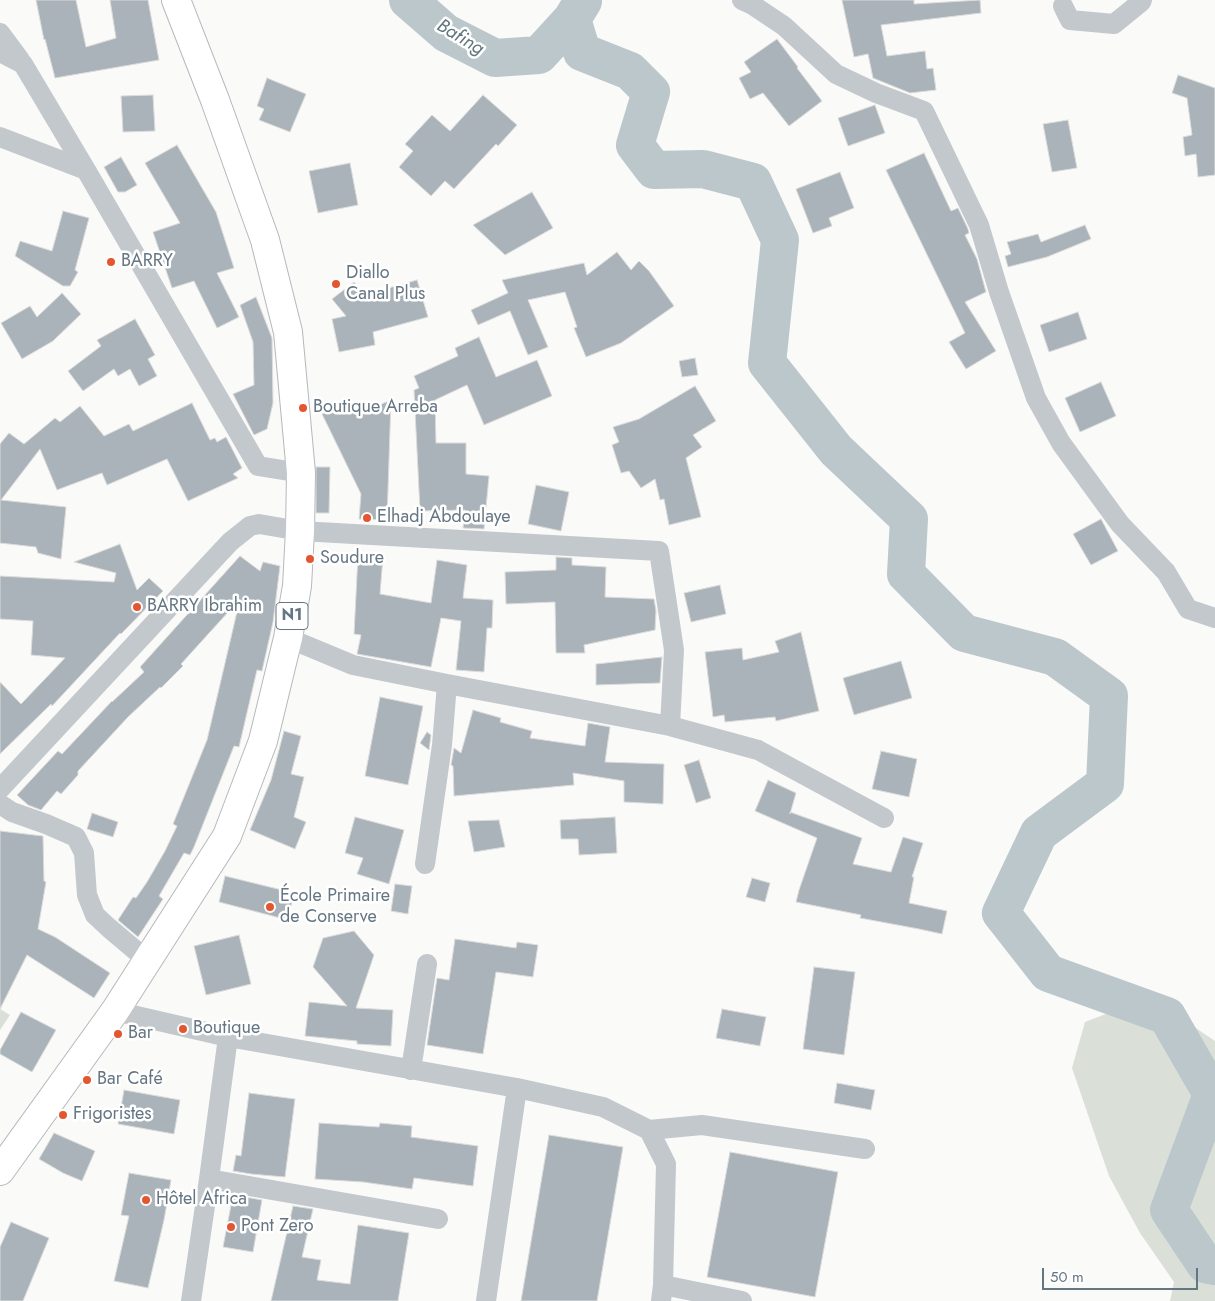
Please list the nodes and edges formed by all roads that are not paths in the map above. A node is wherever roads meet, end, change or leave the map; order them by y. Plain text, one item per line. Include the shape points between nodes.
1 (176, 0) edge
2 (742, 0) edge
3 (1142, 0) edge
4 (1063, 6) dead end
5 (0, 32) edge
6 (0, 52) edge
7 (23, 64) junction
8 (0, 137) edge
9 (86, 170) junction
10 (301, 473) junction
11 (300, 531) junction
12 (1215, 618) edge
13 (288, 638) junction
14 (447, 684) junction
15 (670, 726) junction
16 (0, 789) edge
17 (0, 804) edge
18 (884, 818) dead end
19 (425, 864) dead end
20 (147, 960) junction
21 (427, 964) dead end
22 (115, 1011) junction
23 (228, 1037) junction
24 (411, 1070) junction
25 (517, 1088) junction
26 (649, 1130) junction
27 (865, 1149) dead end
28 (0, 1171) edge
29 (209, 1178) junction
30 (438, 1219) dead end
31 (662, 1293) edge
32 (191, 1301) edge
33 (486, 1301) edge
34 (742, 1301) edge

1 - 10 highway, N1 via 265,240 288,332
2 - 12 street via 784,26 836,74 924,111 979,225 1036,398 1061,443 1120,524 1166,572 1188,609
3 - 4 street via 1114,24 1070,20
5 - 7 street
6 - 7 street
7 - 9 street
8 - 9 street
9 - 10 street via 258,466
10 - 11 highway, N1
11 - 13 highway, N1 via 297,586
11 - 15 street via 659,551 674,650
11 - 16 street via 259,524 240,533
13 - 14 street via 353,666
13 - 20 highway, N1 via 263,741 227,836
14 - 15 street
14 - 19 street
15 - 18 street via 758,750
17 - 20 street via 12,812 76,837 84,853 87,895 95,916
20 - 22 highway, N1
21 - 24 street
22 - 23 street
22 - 28 highway, N1
23 - 24 street
23 - 29 street
24 - 25 street
25 - 26 street via 603,1107
25 - 33 street
26 - 27 street via 702,1125
26 - 31 street via 666,1164
29 - 30 street
29 - 32 street
31 - 34 street

